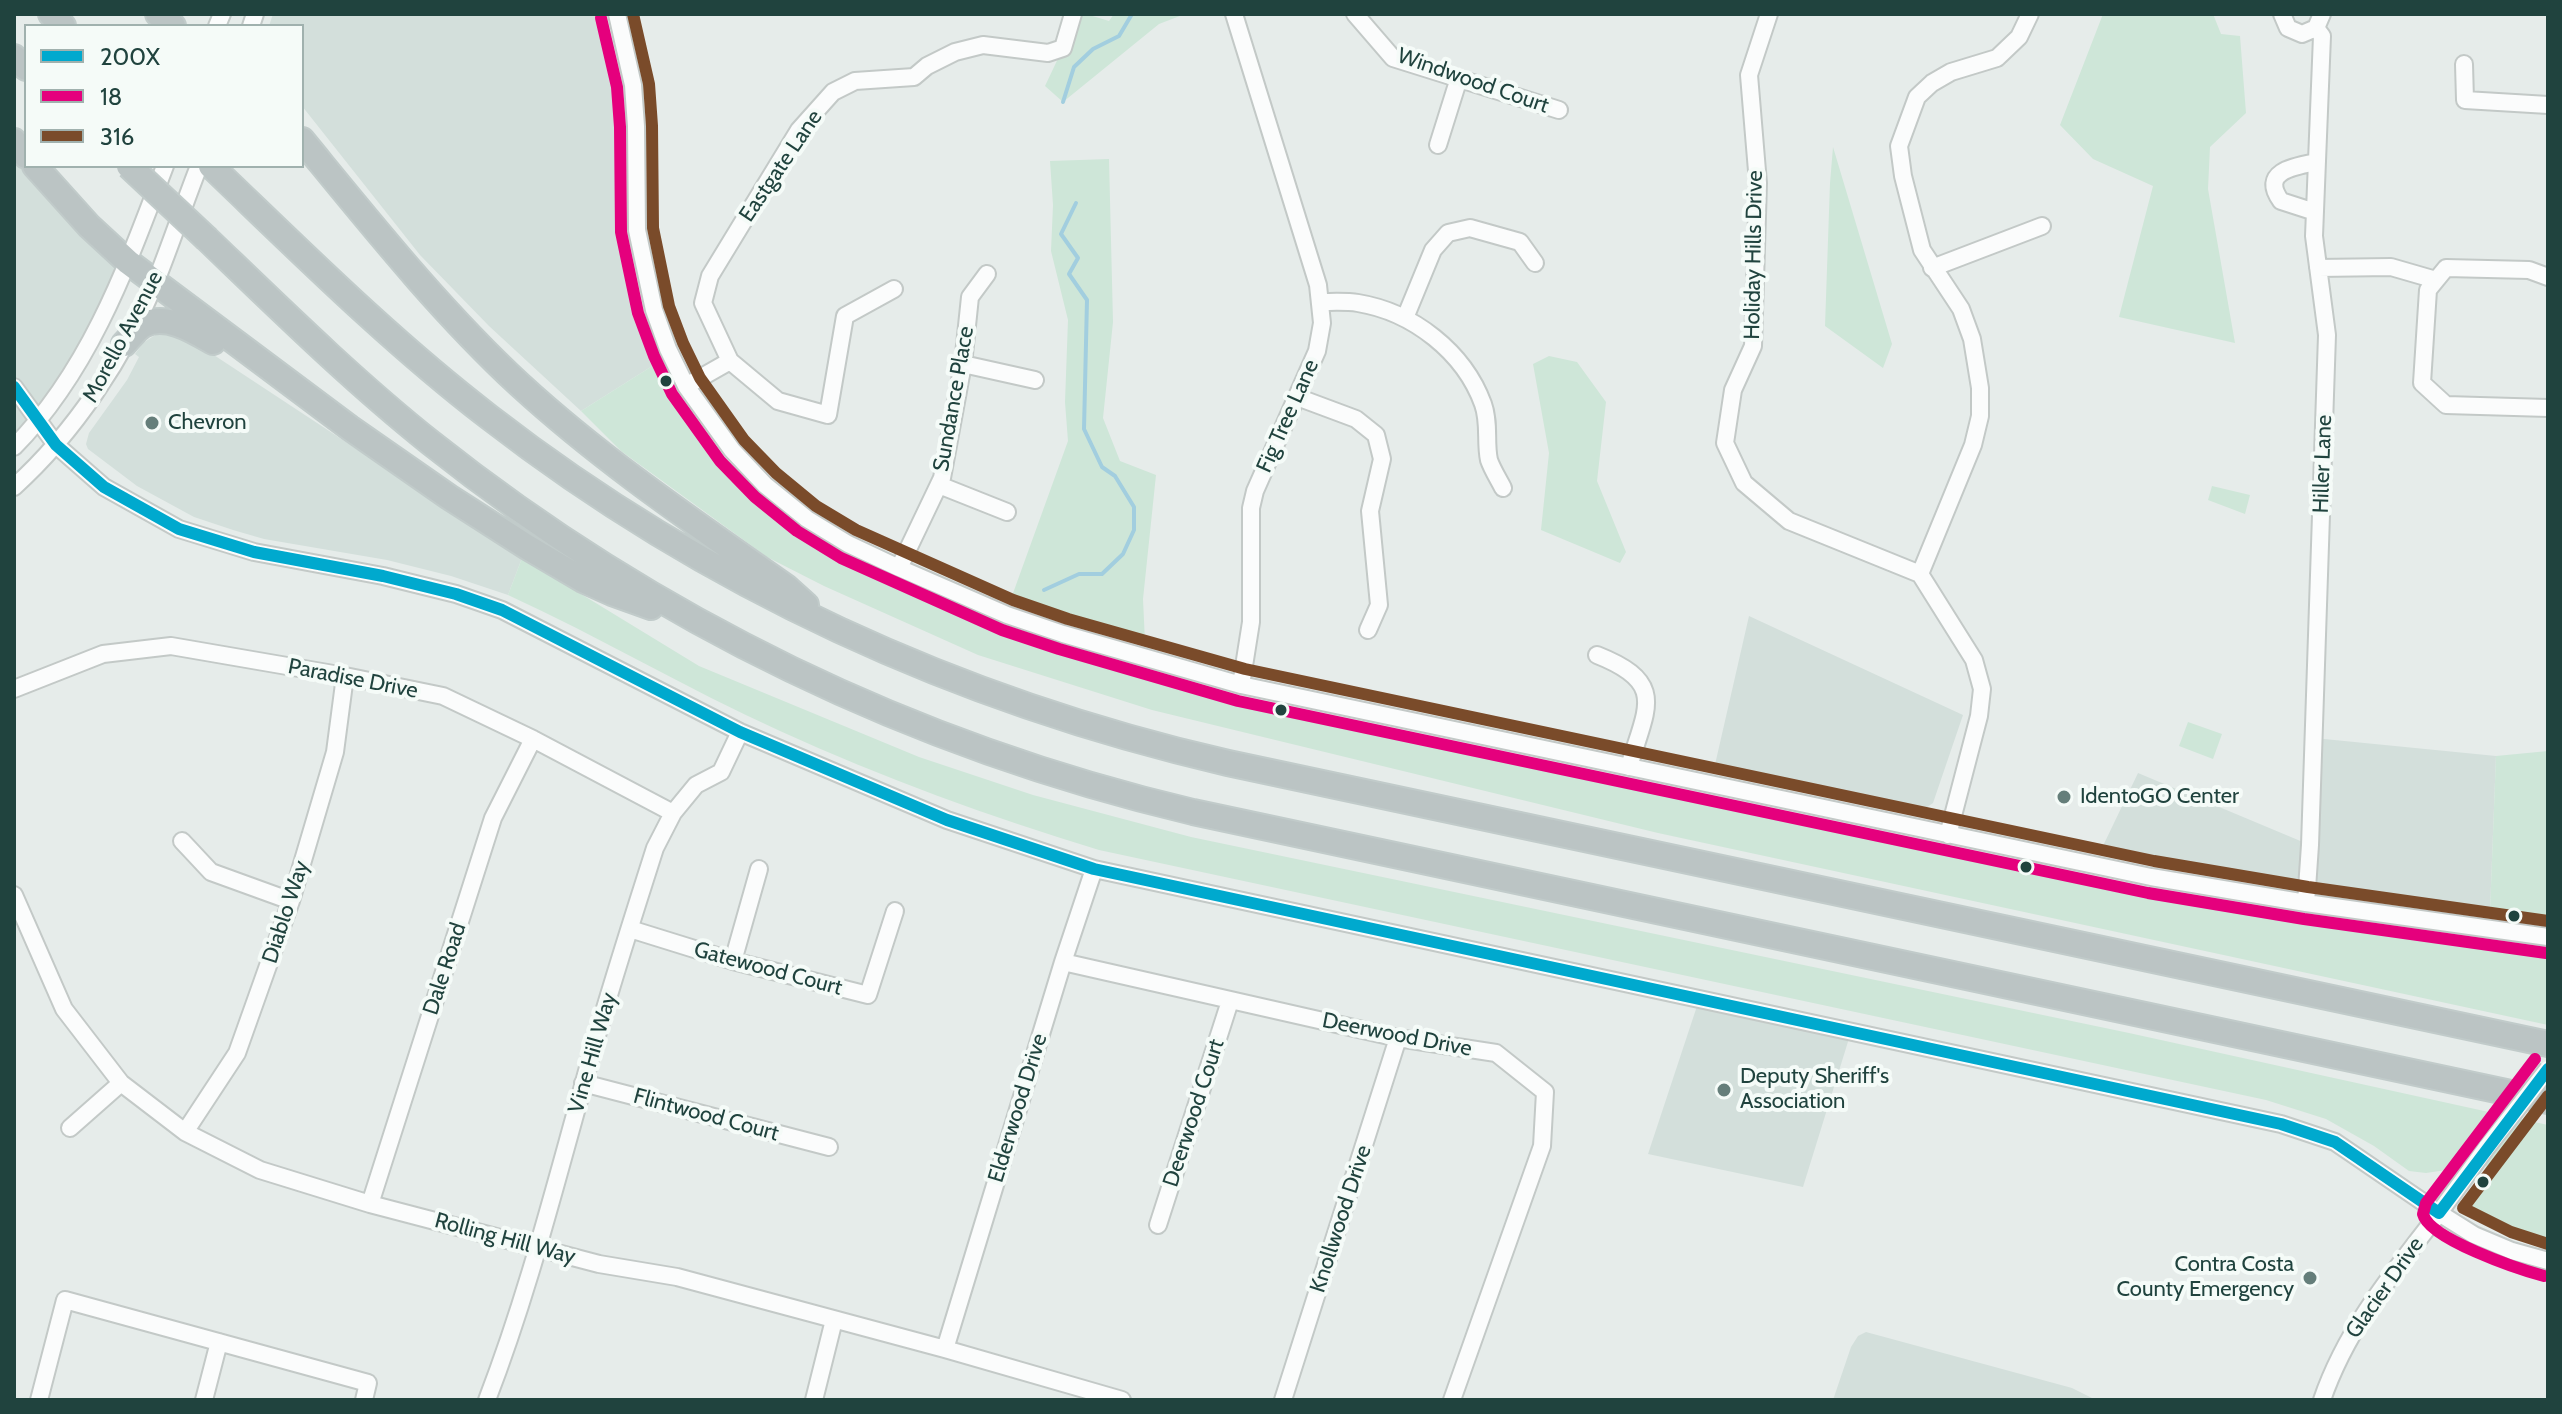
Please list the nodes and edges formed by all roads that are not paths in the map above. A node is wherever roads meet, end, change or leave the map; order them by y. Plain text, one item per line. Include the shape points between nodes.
1 (617, 14) edge
2 (1073, 14) edge
3 (1234, 14) edge
4 (1355, 14) edge
5 (1769, 14) edge
6 (2030, 14) edge
7 (2282, 14) edge
8 (2319, 21) edge
9 (2464, 64) dead end
10 (1459, 78) junction
11 (2548, 105) edge
12 (1559, 110) dead end
13 (304, 142) edge
14 (1438, 145) dead end
15 (2317, 162) junction
16 (37, 168) edge
17 (131, 168) edge
18 (164, 168) edge
19 (198, 168) edge
20 (220, 174) edge
21 (2315, 212) junction
22 (2042, 226) dead end
23 (128, 262) junction
24 (1535, 263) dead end
25 (1932, 268) junction
26 (2318, 268) junction
27 (987, 274) dead end
28 (2548, 277) edge
29 (2436, 280) junction
30 (155, 283) junction
31 (894, 289) dead end
32 (1320, 302) junction
33 (1405, 318) junction
34 (124, 344) junction
35 (258, 360) junction
36 (730, 361) junction
37 (963, 364) junction
38 (1035, 380) dead end
39 (686, 386) junction
40 (14, 387) edge
41 (1297, 397) junction
42 (2548, 408) edge
43 (39, 422) junction
44 (56, 445) junction
45 (14, 447) edge
46 (939, 485) junction
47 (14, 487) edge
48 (1503, 488) dead end
49 (1007, 512) dead end
50 (899, 568) junction
51 (1920, 574) junction
52 (692, 619) junction
53 (831, 627) junction
54 (1368, 630) dead end
55 (1597, 655) dead end
56 (345, 676) junction
57 (1241, 685) junction
58 (14, 689) edge
59 (740, 732) junction
60 (533, 739) junction
61 (1629, 767) junction
62 (673, 813) junction
63 (1948, 835) junction
64 (182, 841) dead end
65 (759, 869) dead end
66 (1094, 869) junction
67 (14, 895) edge
68 (291, 901) junction
69 (2306, 903) junction
70 (895, 911) dead end
71 (18, 919) edge
72 (630, 929) junction
73 (2548, 937) edge
74 (733, 961) junction
75 (1063, 962) junction
76 (1230, 1001) junction
77 (1398, 1038) junction
78 (2548, 1044) edge
79 (2548, 1069) edge
80 (121, 1083) junction
81 (583, 1083) junction
82 (2548, 1101) edge
83 (70, 1128) dead end
84 (185, 1132) junction
85 (829, 1147) dead end
86 (370, 1204) junction
87 (2439, 1213) junction
88 (1158, 1225) dead end
89 (540, 1248) junction
90 (2548, 1261) edge
91 (834, 1320) junction
92 (219, 1342) junction
93 (945, 1349) junction
94 (39, 1400) edge
95 (204, 1400) edge
96 (364, 1400) edge
97 (487, 1400) edge
98 (814, 1400) edge
99 (1122, 1400) edge
100 (1283, 1400) edge
101 (1452, 1400) edge
102 (2322, 1400) edge

1 - 39 street via 633,85 639,244 654,310
2 - 36 street, Eastgate Lane via 1063,48 1048,53 983,45 955,52 914,77 855,81 833,92 799,130 710,276 703,303
3 - 32 street, Fig Tree Lane
4 - 10 street, Windwood Court via 1393,58
5 - 51 street, Holiday Hills Drive via 1749,75 1758,183 1753,346 1733,390 1725,443 1744,483 1789,521
6 - 25 street via 2019,37 1997,58 1951,72 1917,97 1899,146 1922,250
7 - 8 street, Hiller Lane via 2294,32 2309,33
8 - 15 street, Hiller Lane
9 - 11 street via 2465,100
10 - 12 street, Windwood Court
10 - 14 street
13 - 53 highway via 434,297 519,384 621,471 786,587
15 - 21 street, Hiller Lane
15 - 21 street via 2282,171 2275,187 2281,201
16 - 23 highway
17 - 52 highway, bridge via 356,380 453,461 530,518
18 - 23 street, Morello Avenue
19 - 30 street, Morello Avenue
20 - 53 highway via 392,337 522,442 670,541
21 - 26 street, Hiller Lane
22 - 25 street
23 - 30 highway
23 - 43 street, Morello Avenue via 95,336
24 - 33 street via 1520,242 1470,228 1448,233 1433,250
25 - 51 street via 1961,309 1972,339 1981,402 1973,445
26 - 29 street via 2391,267
26 - 69 street, Hiller Lane via 2327,335
27 - 37 street, Sundance Place via 970,297
28 - 29 street via 2529,270 2446,268
29 - 42 street via 2428,290 2422,383 2446,405
30 - 34 street, Morello Avenue
30 - 35 highway
31 - 36 street, Eastgate Lane via 845,316 828,415 778,401
32 - 33 street via 1358,303
32 - 41 street, Fig Tree Lane via 1317,351
33 - 48 street via 1446,346 1466,370 1483,405 1489,460
34 - 35 highway via 142,325 158,321 190,328
34 - 44 street, Morello Avenue via 96,393
35 - 52 highway via 436,489 527,547 612,593
36 - 39 street
37 - 38 street
37 - 46 street, Sundance Place
39 - 50 street via 765,485 807,519
40 - 43 street
41 - 54 street via 1356,419 1376,435 1382,459 1370,511 1379,605
41 - 57 street, Fig Tree Lane via 1251,508 1251,622
43 - 44 street
43 - 45 street, Morello Avenue
44 - 47 street, Morello Avenue
44 - 59 street via 104,487 179,529 245,550 456,594 502,610
46 - 49 street
46 - 50 street, Sundance Place
50 - 57 street via 1007,615
51 - 63 street via 1974,660 1982,689
52 - 82 highway via 891,716 1130,797
53 - 78 highway via 1016,703 1197,756
55 - 61 street via 1634,674 1647,696
56 - 58 street, Paradise Drive via 171,646 103,654
56 - 60 street, Paradise Drive via 443,696
56 - 68 street, Diablo Way via 335,752
57 - 61 street
59 - 62 street, Vine Hill Way via 721,772 696,785
59 - 66 street via 947,820
60 - 62 street, Paradise Drive
60 - 86 street, Dale Road via 493,818
61 - 63 street
62 - 72 street, Vine Hill Way via 655,848
63 - 69 street
64 - 68 street via 211,872
65 - 74 street
66 - 75 street, Elderwood Drive
66 - 87 street via 2281,1124 2335,1142
67 - 71 street, Rolling Hill Way
68 - 84 street, Diablo Way via 237,1053
69 - 73 street
70 - 74 street, Gatewood Court via 868,995
71 - 80 street, Rolling Hill Way via 64,1009
72 - 74 street, Gatewood Court
72 - 81 street, Vine Hill Way
75 - 76 street, Deerwood Drive
75 - 93 street, Elderwood Drive
76 - 77 street, Deerwood Drive
76 - 88 street, Deerwood Court
77 - 100 street, Knollwood Drive
77 - 101 street, Deerwood Drive via 1496,1053 1545,1092 1542,1146
79 - 87 street, Glacier Drive, bridge
80 - 83 street
80 - 84 street, Rolling Hill Way
81 - 85 street, Flintwood Court
81 - 89 street, Vine Hill Way
84 - 86 street, Rolling Hill Way via 260,1170
86 - 89 street, Rolling Hill Way
87 - 90 street via 2474,1235
87 - 102 street, Glacier Drive via 2360,1319
89 - 91 street, Rolling Hill Way via 677,1277
89 - 97 street, Vine Hill Way
91 - 93 street, Rolling Hill Way
91 - 98 street
92 - 94 street via 65,1300
92 - 95 street
92 - 96 street via 368,1383
93 - 99 street, Rolling Hill Way

